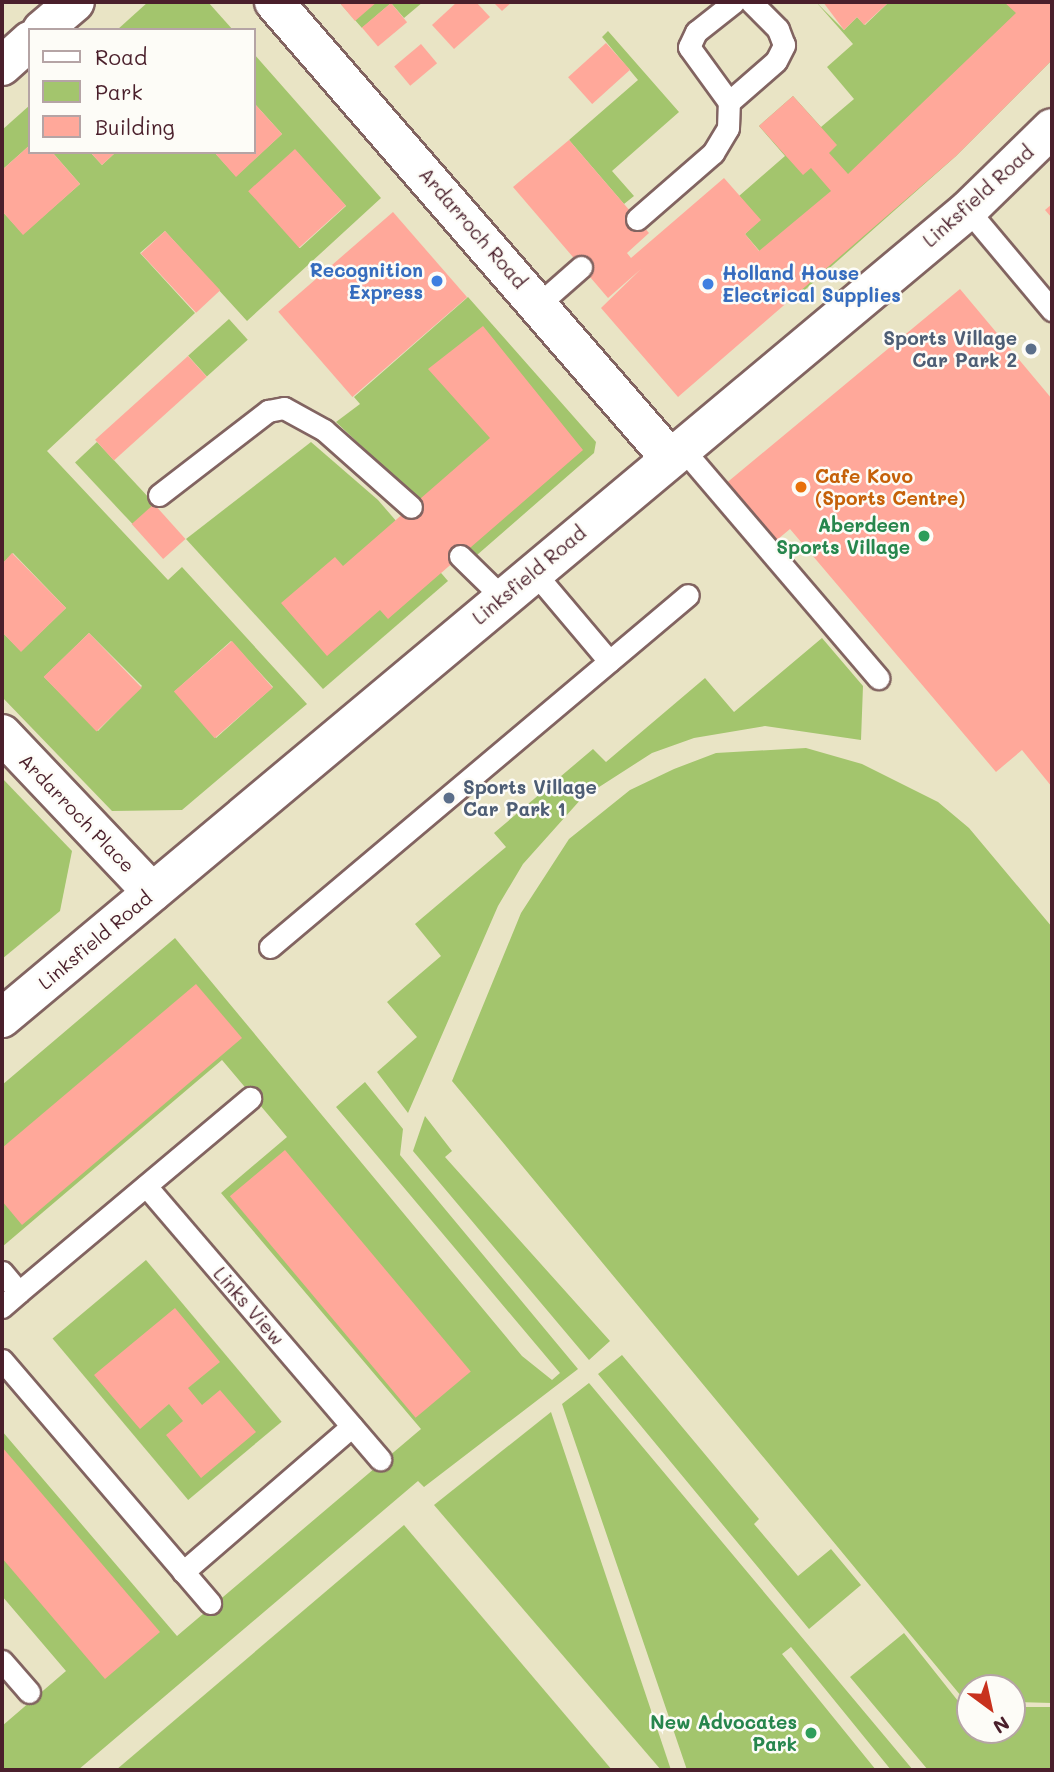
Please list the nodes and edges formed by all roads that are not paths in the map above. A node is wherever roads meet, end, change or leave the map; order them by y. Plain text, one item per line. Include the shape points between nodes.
1 (75, 2) edge
2 (274, 2) edge
3 (734, 2) edge
4 (751, 2) edge
5 (45, 28) edge
6 (28, 43) edge
7 (2, 66) edge
8 (729, 102) junction
9 (1052, 128) edge
10 (968, 210) junction
11 (637, 219) dead end
12 (582, 267) dead end
13 (539, 304) junction
14 (1052, 310) edge
15 (675, 452) junction
16 (159, 495) dead end
17 (411, 507) dead end
18 (460, 556) dead end
19 (533, 572) junction
20 (688, 595) dead end
21 (502, 597) junction
22 (609, 661) junction
23 (877, 678) dead end
24 (2, 734) edge
25 (152, 892) junction
26 (270, 947) dead end
27 (2, 1018) edge
28 (250, 1098) dead end
29 (146, 1186) junction
30 (2, 1272) edge
31 (19, 1292) junction
32 (2, 1307) edge
33 (2, 1360) edge
34 (352, 1426) junction
35 (380, 1459) dead end
36 (183, 1572) junction
37 (209, 1603) dead end
38 (2, 1661) edge
39 (29, 1692) dead end

1 - 5 street
2 - 13 street, Ardarroch Road
3 - 8 lane via 696,32 689,47
4 - 8 lane via 778,29 784,45 776,61
6 - 7 street
8 - 11 lane via 721,144
9 - 10 street, Linksfield Road
10 - 14 lane
10 - 15 street, Linksfield Road
12 - 13 lane
13 - 15 street, Ardarroch Road
15 - 19 street, Linksfield Road
15 - 23 lane
16 - 17 lane via 268,411 284,408 324,430
18 - 21 lane
19 - 21 street, Linksfield Road
19 - 22 lane
20 - 22 lane
21 - 25 street, Linksfield Road
22 - 26 lane
24 - 25 street, Ardarroch Place
25 - 27 street, Linksfield Road
28 - 29 lane
29 - 31 lane
29 - 34 lane, Links View
30 - 31 lane
31 - 32 lane
33 - 36 lane
34 - 35 lane, Links View
34 - 36 lane
36 - 37 lane
38 - 39 lane

